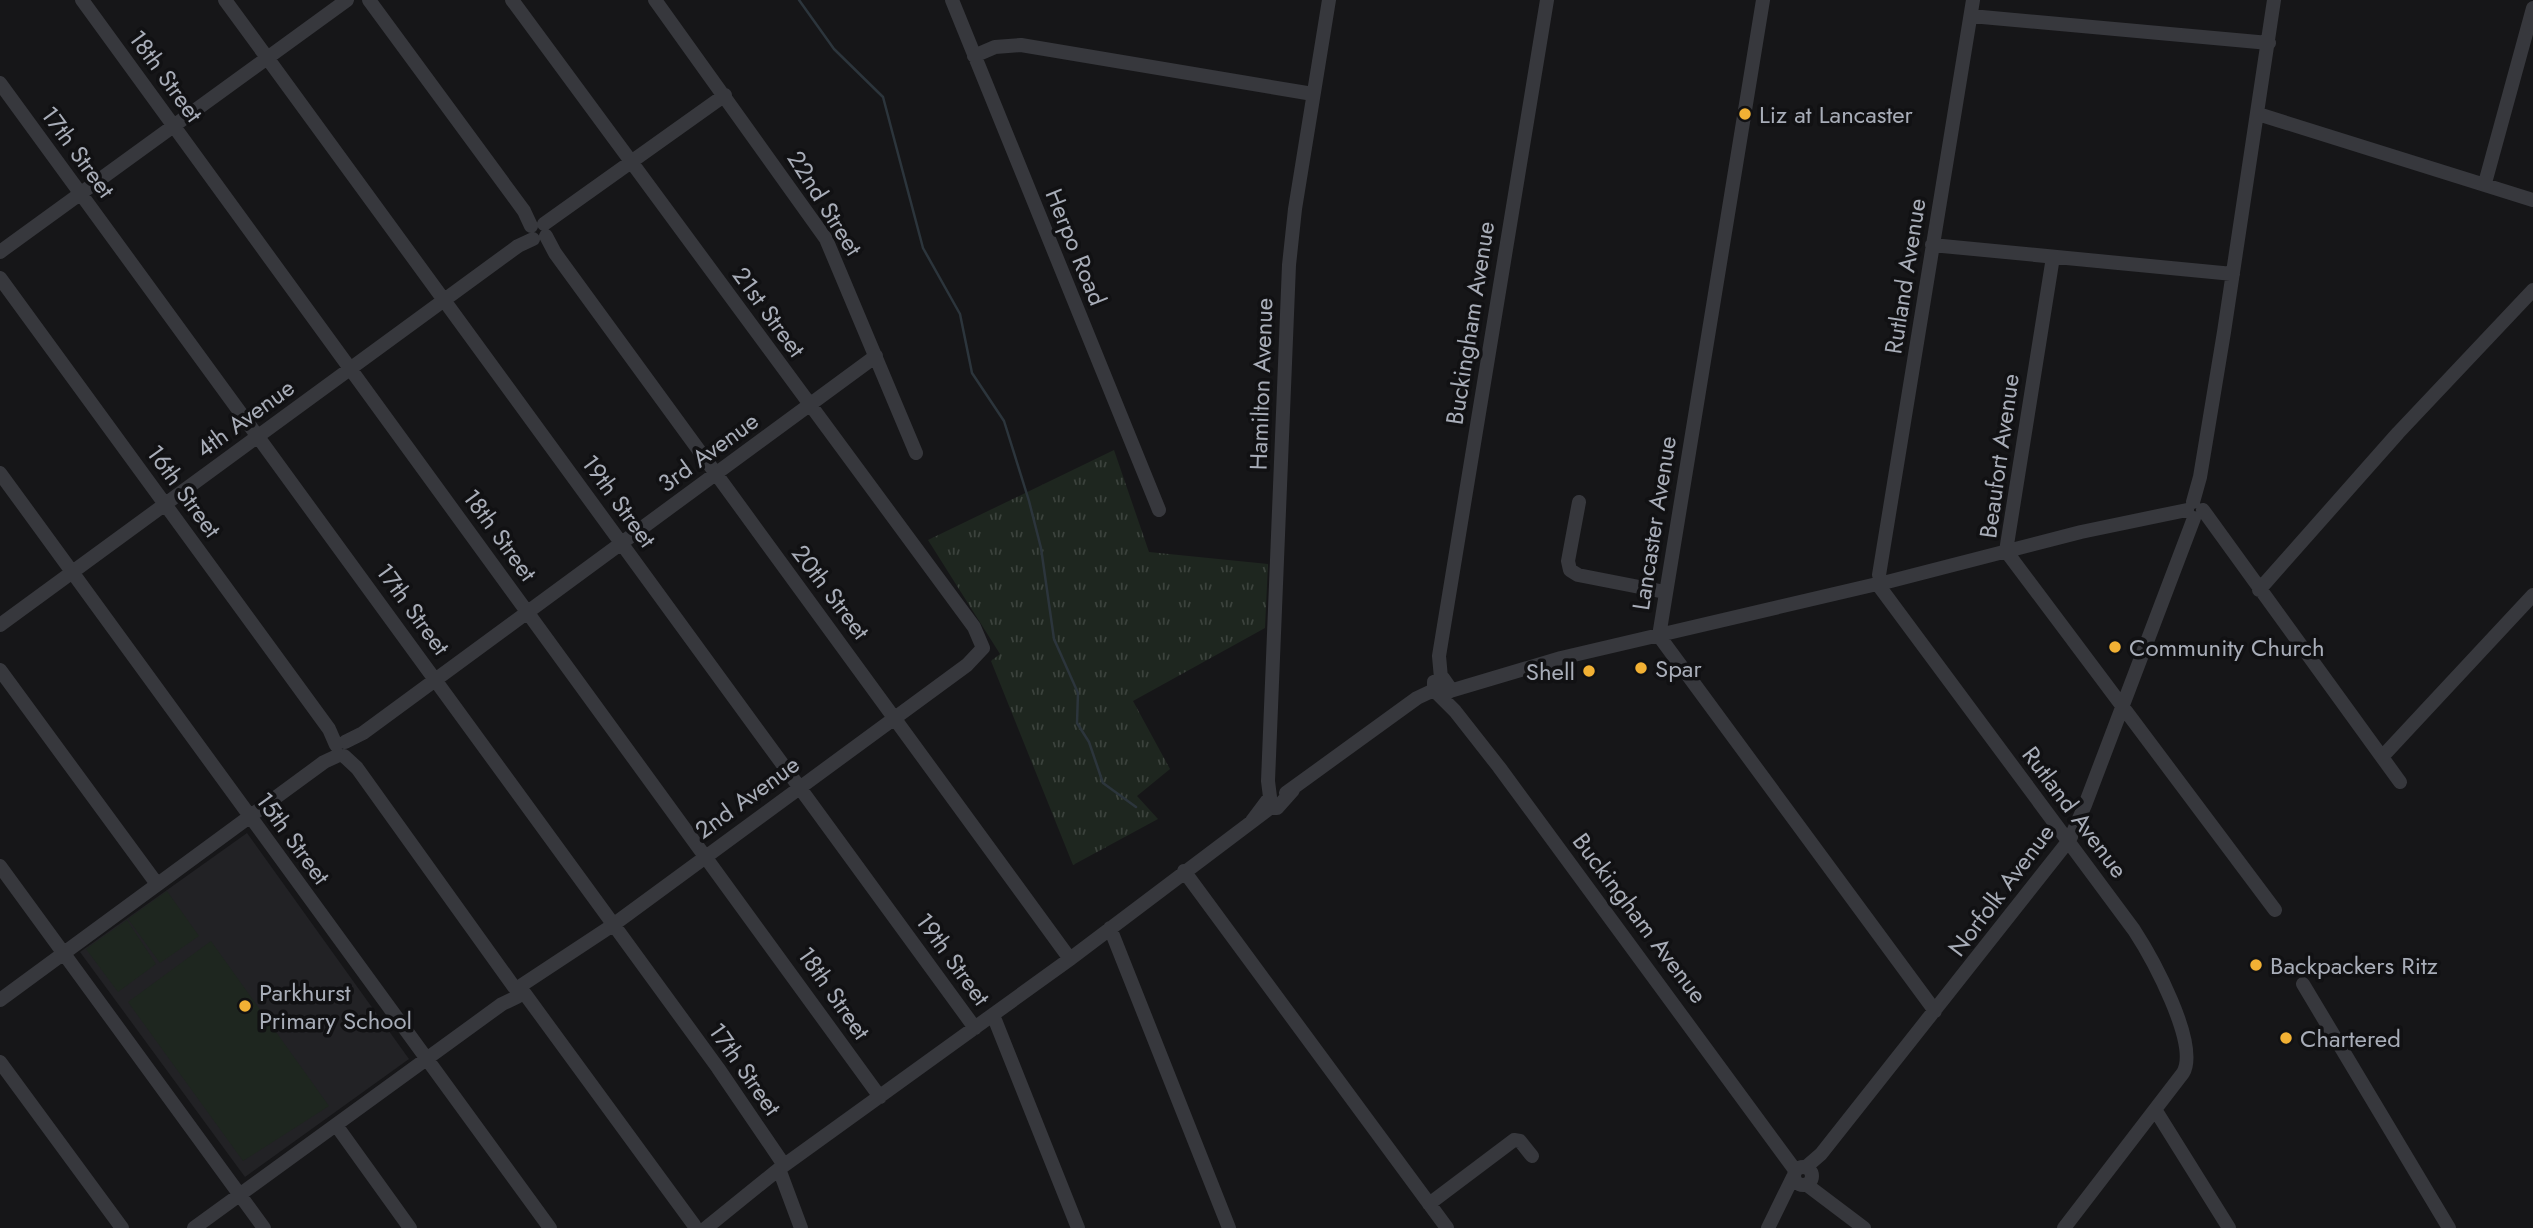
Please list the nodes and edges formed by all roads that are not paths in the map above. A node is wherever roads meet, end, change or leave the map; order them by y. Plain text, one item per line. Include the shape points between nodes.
1 (82, 0) edge
2 (225, 0) edge
3 (347, 0) edge
4 (369, 0) edge
5 (512, 0) edge
6 (655, 0) edge
7 (952, 0) edge
8 (1329, 0) edge
9 (1546, 0) edge
10 (1763, 0) edge
11 (1973, 0) edge
12 (2274, 0) edge
13 (2533, 8) edge
14 (1971, 16) junction
15 (2269, 43) junction
16 (974, 56) junction
17 (268, 57) junction
18 (0, 83) edge
19 (1313, 94) junction
20 (725, 96) junction
21 (2258, 114) junction
22 (174, 126) junction
23 (631, 163) junction
24 (2485, 183) junction
25 (81, 194) junction
26 (2533, 200) edge
27 (539, 232) junction
28 (1932, 245) junction
29 (2, 252) edge
30 (2053, 257) junction
31 (2233, 274) junction
32 (1, 280) edge
33 (2533, 290) edge
34 (446, 300) junction
35 (876, 356) junction
36 (352, 368) junction
37 (810, 406) junction
38 (258, 436) junction
39 (916, 453) dead end
40 (0, 474) edge
41 (717, 475) junction
42 (1579, 502) dead end
43 (166, 505) junction
44 (1159, 510) dead end
45 (2194, 510) junction
46 (622, 544) junction
47 (2006, 551) junction
48 (72, 573) junction
49 (1882, 578) junction
50 (2259, 590) junction
51 (1665, 592) junction
52 (2533, 595) edge
53 (529, 612) junction
54 (0, 625) edge
55 (1660, 636) junction
56 (981, 653) joint
57 (0, 670) edge
58 (436, 680) junction
59 (1443, 686) junction
60 (2122, 707) junction
61 (895, 717) junction
62 (342, 748) junction
63 (2382, 757) junction
64 (2400, 782) dead end
65 (800, 785) junction
66 (1273, 801) junction
67 (249, 816) junction
68 (2070, 839) junction
69 (705, 855) junction
70 (0, 866) edge
71 (1184, 871) junction
72 (157, 884) junction
73 (2275, 909) dead end
74 (612, 925) junction
75 (1110, 928) junction
76 (63, 952) junction
77 (1070, 959) junction
78 (2304, 984) dead end
79 (520, 991) junction
80 (0, 1000) edge
81 (1935, 1011) junction
82 (993, 1015) junction
83 (975, 1028) junction
84 (426, 1059) junction
85 (0, 1062) edge
86 (880, 1097) junction
87 (2156, 1111) junction
88 (336, 1125) junction
89 (1532, 1156) dead end
90 (782, 1167) junction
91 (1803, 1175) junction
92 (240, 1195) junction
93 (1429, 1205) junction
94 (699, 1226) edge
95 (122, 1228) edge
96 (194, 1228) edge
97 (264, 1228) edge
98 (410, 1228) edge
99 (550, 1228) edge
100 (802, 1228) edge
101 (1078, 1228) edge
102 (1229, 1228) edge
103 (1447, 1228) edge
104 (1769, 1228) edge
105 (1864, 1228) edge
106 (2064, 1228) edge
107 (2229, 1228) edge
108 (2449, 1228) edge

1 - 22 street, 18th Street
2 - 17 street, 19th Street
3 - 17 street
4 - 27 street, 20th Street
5 - 23 street, 21st Street
6 - 20 street, 22nd Street
7 - 16 street, Herpo Road
8 - 19 street, Hamilton Avenue
9 - 59 street, Buckingham Avenue via 1440,653
10 - 51 street, Lancaster Avenue
11 - 14 street, Rutland Avenue
12 - 15 street, Norfolk Avenue
13 - 24 street
14 - 15 street
14 - 28 street, Rutland Avenue
15 - 21 street, Norfolk Avenue
16 - 19 street via 1003,45 1032,46
16 - 44 street, Herpo Road
17 - 22 street
17 - 34 street, 19th Street
18 - 25 street, 17th Street
19 - 66 street, Hamilton Avenue via 1287,288 1269,774
20 - 23 street, 4th Avenue
20 - 35 street, 22nd Street via 826,239
21 - 24 street
21 - 31 street, Norfolk Avenue
22 - 25 street
22 - 36 street, 18th Street
23 - 27 street, 4th Avenue
23 - 37 street, 21st Street
24 - 26 street
25 - 29 street
25 - 38 street, 17th Street
27 - 34 street, 4th Avenue
27 - 41 street, 20th Street
28 - 30 street
28 - 49 street, Rutland Avenue
30 - 31 street
30 - 47 street, Beaufort Avenue
31 - 45 street, Norfolk Avenue
32 - 43 street, 16th Street
33 - 50 street
34 - 36 street, 4th Avenue
34 - 46 street, 19th Street
35 - 37 street, 3rd Avenue
35 - 39 street, 22nd Street
36 - 38 street, 4th Avenue
36 - 53 street, 18th Street
37 - 41 street, 3rd Avenue
37 - 56 street, 21st Street via 974,627 982,641
38 - 43 street, 4th Avenue
38 - 58 street, 17th Street
40 - 48 street, 15th Street
41 - 46 street, 3rd Avenue
41 - 61 street, 20th Street
42 - 51 street via 1570,570
43 - 48 street, 4th Avenue
43 - 62 street, 16th Street
45 - 47 street
45 - 50 street via 2219,534
45 - 60 street, Norfolk Avenue
46 - 53 street, 3rd Avenue
46 - 65 street, 19th Street
47 - 49 street
47 - 60 street, Beaufort Avenue
48 - 54 street, 4th Avenue
48 - 67 street, 15th Street
49 - 55 street
49 - 68 street, Rutland Avenue via 1895,605
50 - 63 street
51 - 55 street, Lancaster Avenue
52 - 63 street
53 - 58 street, 3rd Avenue
53 - 69 street, 18th Street
55 - 59 street
55 - 81 street, Lancaster Avenue
56 - 61 street, 2nd Avenue
57 - 72 street
58 - 62 street, 3rd Avenue
58 - 74 street, 17th Street
59 - 66 street via 1417,698
59 - 91 street, Buckingham Avenue via 1455,711
60 - 68 street, Norfolk Avenue
60 - 73 street, Beaufort Avenue
61 - 65 street, 2nd Avenue
61 - 77 street, 20th Street
62 - 67 street, 3rd Avenue
62 - 79 street, 16th Street
63 - 64 street
65 - 69 street, 2nd Avenue
65 - 83 street, 19th Street
66 - 71 street
67 - 72 street, 3rd Avenue
67 - 84 street, 15th Street
68 - 81 street, Norfolk Avenue
68 - 87 street, Rutland Avenue via 2151,958 2175,1011 2188,1061
69 - 74 street, 2nd Avenue
69 - 86 street, 18th Street
70 - 76 street
71 - 75 street
71 - 93 street
72 - 76 street, 3rd Avenue
74 - 79 street, 2nd Avenue
74 - 90 street, 17th Street via 718,1068
75 - 77 street
75 - 102 street
76 - 80 street, 3rd Avenue
76 - 92 street
77 - 82 street
78 - 108 street
79 - 84 street, 2nd Avenue
79 - 94 street, 16th Street via 677,1205
81 - 91 street, Norfolk Avenue
82 - 83 street
82 - 101 street
83 - 86 street
84 - 88 street, 2nd Avenue
84 - 99 street, 15th Street
85 - 95 street
86 - 90 street
87 - 106 street
87 - 107 street
88 - 92 street, 2nd Avenue
88 - 98 street
89 - 93 street via 1514,1140
90 - 94 street
90 - 100 street, 17th Street
91 - 104 street
91 - 105 street
92 - 96 street, 2nd Avenue
92 - 97 street
93 - 103 street

